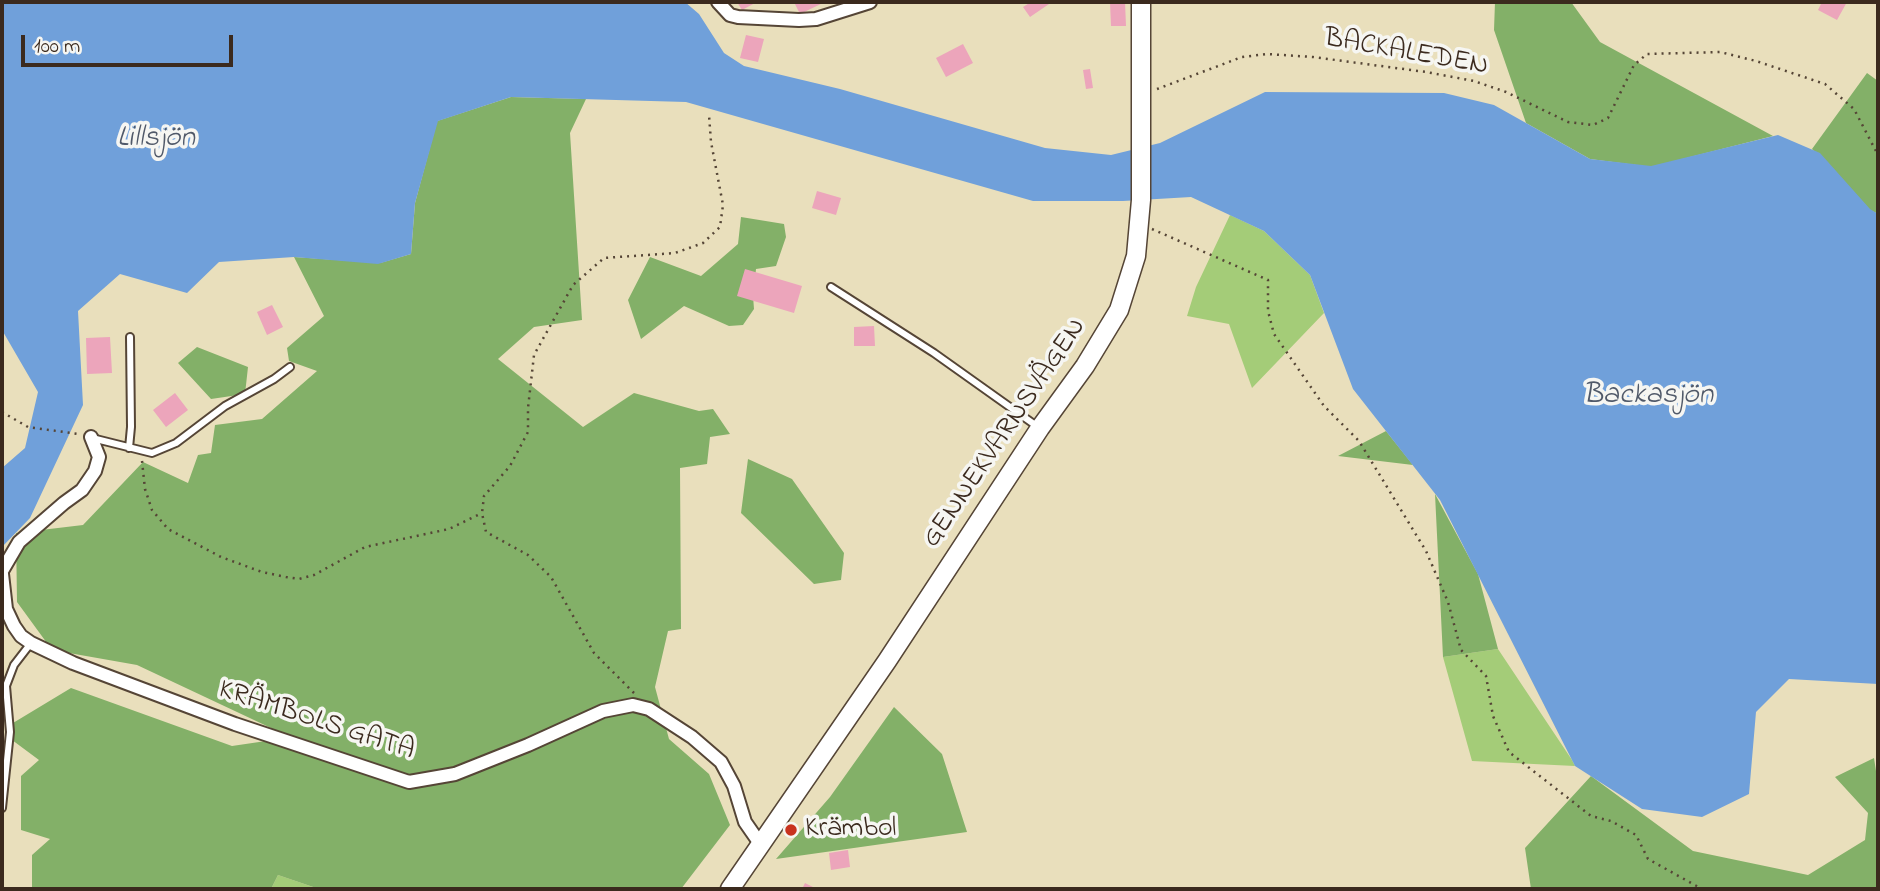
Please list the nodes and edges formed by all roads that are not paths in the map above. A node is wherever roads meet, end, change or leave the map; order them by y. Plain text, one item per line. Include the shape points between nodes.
1 (718, 2) edge
2 (870, 2) edge
3 (1141, 2) edge
4 (831, 287) dead end
5 (130, 337) dead end
6 (290, 367) dead end
7 (1040, 428) junction
8 (90, 437) joint
9 (129, 448) junction
10 (2, 572) edge
11 (31, 643) junction
12 (2, 808) edge
13 (761, 845) junction
14 (730, 889) edge

1 - 2 street via 738,17 799,20
3 - 7 street, GENNEKVARNSVÄGEN via 1141,200 1136,256 1119,310
4 - 7 lane
5 - 9 lane
6 - 9 lane via 225,406 176,443 152,453
7 - 13 street, GENNEKVARNSVÄGEN
8 - 9 lane
8 - 10 street, KRÄMBOLS GATA via 99,457 95,471 82,490 19,542
10 - 11 street, KRÄMBOLS GATA via 6,609 13,626
11 - 12 lane via 14,665 6,686 10,732
11 - 13 street, KRÄMBOLS GATA via 235,724 408,782 455,774 603,711 634,705 649,709 721,761 746,822
13 - 14 street, GENNEKVARNSVÄGEN

